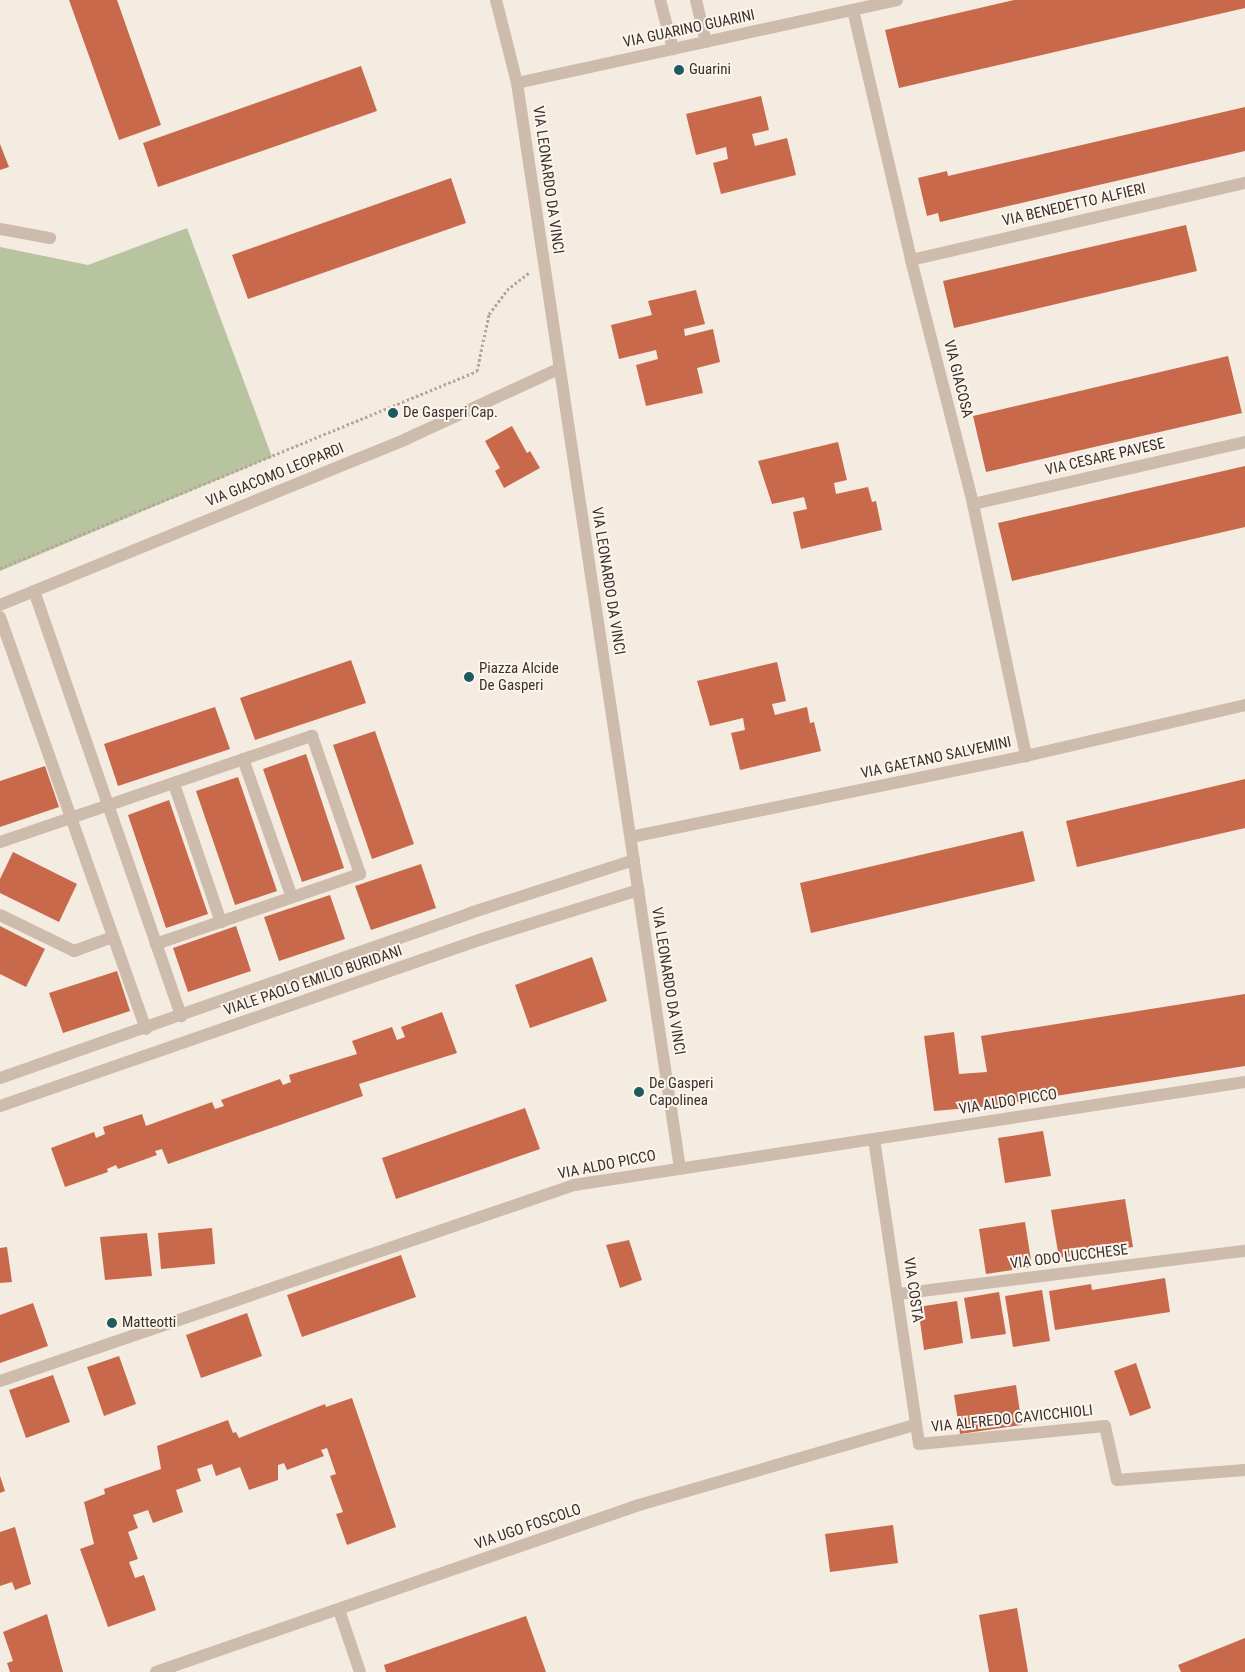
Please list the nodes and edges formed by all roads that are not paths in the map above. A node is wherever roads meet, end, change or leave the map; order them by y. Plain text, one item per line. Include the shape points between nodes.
1 (496, 0) edge
2 (660, 0) edge
3 (696, 0) edge
4 (897, 0) edge
5 (853, 10) junction
6 (706, 42) junction
7 (673, 49) junction
8 (517, 83) junction
9 (1245, 183) edge
10 (0, 229) edge
11 (50, 238) dead end
12 (911, 260) junction
13 (558, 369) junction
14 (1245, 442) edge
15 (973, 504) junction
16 (34, 591) junction
17 (0, 605) edge
18 (0, 617) edge
19 (1245, 705) edge
20 (1026, 756) junction
21 (243, 759) junction
22 (174, 784) junction
23 (108, 806) junction
24 (70, 816) junction
25 (631, 837) junction
26 (0, 842) edge
27 (634, 860) junction
28 (638, 890) junction
29 (292, 897) junction
30 (0, 915) edge
31 (221, 922) junction
32 (113, 937) junction
33 (156, 944) junction
34 (181, 1016) junction
35 (146, 1029) junction
36 (0, 1078) edge
37 (1245, 1082) edge
38 (0, 1106) edge
39 (874, 1139) junction
40 (680, 1168) junction
41 (1245, 1251) edge
42 (898, 1294) junction
43 (0, 1381) edge
44 (914, 1425) junction
45 (919, 1444) joint
46 (1245, 1470) edge
47 (339, 1610) junction
48 (156, 1672) edge
49 (360, 1672) edge

1 - 8 street, VIA LEONARDO DA VINCI
2 - 7 street
3 - 6 street
4 - 5 street, VIA GUARINO GUARINI
5 - 6 street, VIA GUARINO GUARINI
5 - 12 street, VIA GIACOSA
6 - 7 street, VIA GUARINO GUARINI
7 - 8 street, VIA GUARINO GUARINI
8 - 13 street, VIA LEONARDO DA VINCI
9 - 12 street, VIA BENEDETTO ALFIERI
10 - 11 street
12 - 15 street, VIA GIACOSA
13 - 16 street, VIA GIACOMO LEOPARDI via 406,439
13 - 25 street, VIA LEONARDO DA VINCI
14 - 15 street, VIA CESARE PAVESE
15 - 20 street, VIA GIACOSA
16 - 17 street, VIA GIACOMO LEOPARDI
16 - 23 street
18 - 24 street
19 - 20 street, VIA GAETANO SALVEMINI
20 - 25 street, VIA GAETANO SALVEMINI
21 - 22 street
21 - 29 street
21 - 29 street via 312,736 316,745 360,874
22 - 23 street
22 - 31 street
23 - 24 street
23 - 33 street
24 - 26 street
24 - 32 street
25 - 27 street, VIA LEONARDO DA VINCI
27 - 28 street, VIA LEONARDO DA VINCI
27 - 34 street, VIALE PAOLO EMILIO BURIDANI via 470,913
28 - 38 street, VIALE PAOLO EMILIO BURIDANI via 473,943
28 - 40 street, VIA LEONARDO DA VINCI
29 - 31 street
30 - 32 street via 74,951
31 - 33 street
32 - 35 street
33 - 34 street
34 - 35 street, VIALE PAOLO EMILIO BURIDANI
35 - 36 street, VIALE PAOLO EMILIO BURIDANI
37 - 39 street, VIA ALDO PICCO
39 - 40 street, VIA ALDO PICCO
39 - 42 street, VIA COSTA
40 - 43 street, VIA ALDO PICCO via 574,1185
41 - 42 street, VIA ODO LUCCHESE
42 - 44 street, VIA COSTA
44 - 45 street, VIA COSTA
44 - 47 street, VIA UGO FOSCOLO via 639,1504
45 - 46 street, VIA ALFREDO CAVICCHIOLI via 1105,1426 1117,1480
47 - 48 street, VIA UGO FOSCOLO
47 - 49 street

